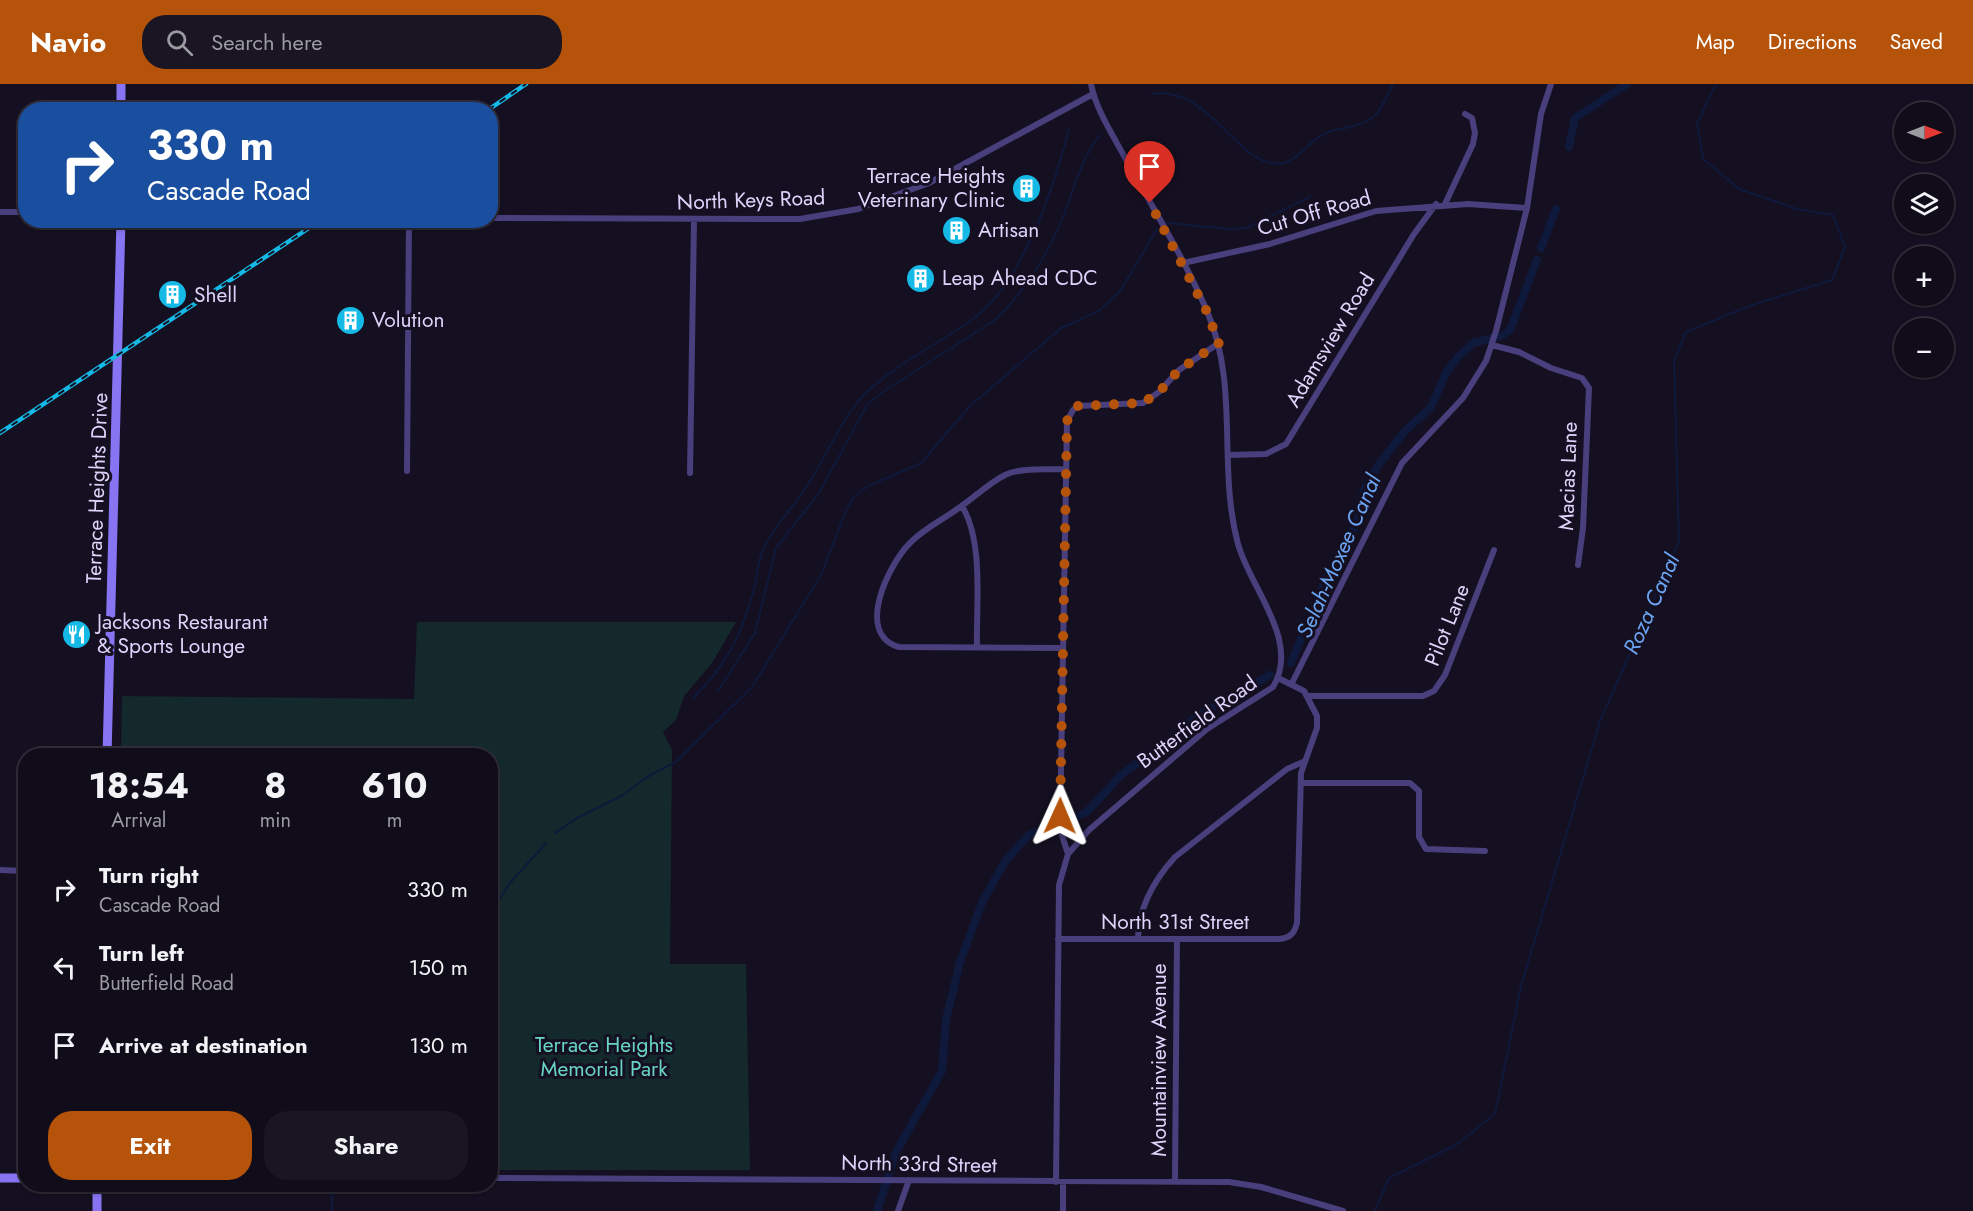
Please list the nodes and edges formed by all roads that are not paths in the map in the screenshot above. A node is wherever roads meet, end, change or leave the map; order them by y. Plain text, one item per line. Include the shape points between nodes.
1 (121, 84) edge
2 (1091, 84) edge
3 (1551, 84) edge
4 (1093, 94) junction
5 (121, 102) edge
6 (1465, 114) dead end
7 (1436, 204) junction
8 (1445, 204) junction
9 (1527, 208) junction
10 (0, 212) edge
11 (18, 212) edge
12 (498, 218) edge
13 (694, 220) junction
14 (121, 228) edge
15 (409, 228) edge
16 (1183, 263) junction
17 (1219, 343) junction
18 (1493, 343) junction
19 (1229, 455) junction
20 (1065, 469) junction
21 (407, 471) dead end
22 (690, 473) dead end
23 (962, 506) junction
24 (1494, 550) dead end
25 (1578, 565) dead end
26 (976, 647) junction
27 (1062, 648) junction
28 (1278, 678) junction
29 (1292, 683) junction
30 (1308, 696) junction
31 (107, 748) edge
32 (1303, 762) junction
33 (1301, 783) junction
34 (1485, 851) dead end
35 (1068, 854) junction
36 (0, 870) edge
37 (18, 871) edge
38 (1138, 938) junction
39 (1058, 939) junction
40 (1177, 939) junction
41 (0, 1178) edge
42 (18, 1178) edge
43 (498, 1178) edge
44 (909, 1180) junction
45 (1175, 1181) junction
46 (1059, 1182) junction
47 (97, 1192) edge
48 (97, 1211) edge
49 (898, 1211) edge
50 (1063, 1211) edge
51 (1343, 1211) edge

1 - 5 main road
2 - 4 street, Butterfield Road
3 - 9 street via 1541,114
4 - 13 street, North Keys Road via 891,199 800,219
4 - 16 street, Butterfield Road
6 - 8 street via 1472,118 1475,133
7 - 8 street, Cut Off Road
7 - 16 street, Cut Off Road via 1356,215 1270,244
7 - 19 street, Adamsview Road via 1286,444 1266,454
8 - 9 street, Cut Off Road
9 - 18 street
10 - 11 street
12 - 13 street, North Keys Road
13 - 22 street
14 - 31 main road, Terrace Heights Drive
15 - 21 street
16 - 17 street, Butterfield Road
17 - 19 street, Butterfield Road via 1226,384
17 - 20 street via 1179,370 1143,403 1073,410 1066,426
18 - 25 street, Macias Lane via 1582,378 1589,388
18 - 29 street via 1463,398 1401,463
19 - 28 street, Butterfield Road via 1234,527 1243,560 1279,637 1282,658
20 - 23 street via 1007,474
20 - 27 street
23 - 26 street via 975,541
23 - 26 street via 912,541 892,568 876,621 885,640 899,647
24 - 30 street, Pilot Lane via 1445,675 1434,691 1423,696
26 - 27 street
27 - 35 street via 1060,829
28 - 29 street
28 - 35 street, Butterfield Road via 1265,694 1207,729 1138,785
29 - 30 street
30 - 32 street via 1317,716 1317,728
32 - 33 street
32 - 38 street, Mountainview Avenue via 1287,769 1168,864 1145,902
33 - 34 street via 1410,783 1419,791 1419,837 1426,849
33 - 40 street, North 31st Street via 1297,923 1291,936
35 - 39 street, Butterfield Road via 1060,879
36 - 37 street
38 - 39 street, North 31st Street
38 - 40 street, North 31st Street
39 - 46 street, Butterfield Road
40 - 45 street, Mountainview Avenue
41 - 42 main road
43 - 44 street, North 33rd Street
44 - 46 street, North 33rd Street
44 - 49 street
45 - 46 street, North 33rd Street
45 - 51 street, North 33rd Street via 1242,1183
46 - 50 street, Butterfield Road
47 - 48 main road

